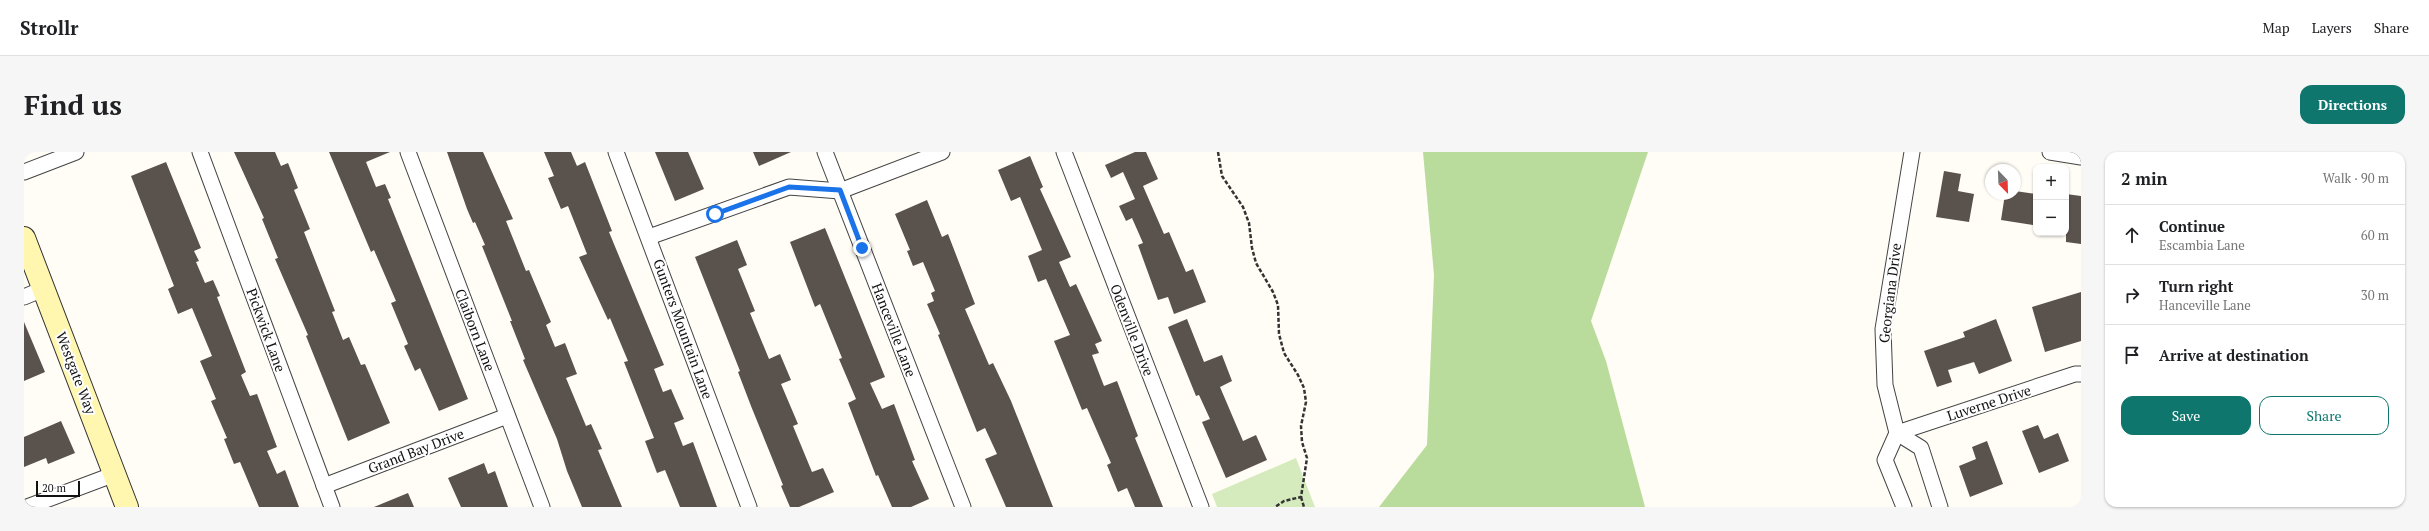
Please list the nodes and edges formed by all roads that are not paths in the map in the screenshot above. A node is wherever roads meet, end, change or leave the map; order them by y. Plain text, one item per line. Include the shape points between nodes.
1 (76, 152) edge
2 (200, 152) edge
3 (408, 152) edge
4 (616, 152) edge
5 (825, 152) edge
6 (942, 152) edge
7 (1064, 152) edge
8 (1912, 152) edge
9 (2050, 152) edge
10 (2081, 158) edge
11 (24, 172) edge
12 (840, 190) junction
13 (649, 237) junction
14 (24, 238) edge
15 (34, 293) edge
16 (2081, 374) edge
17 (507, 416) junction
18 (1897, 433) junction
19 (115, 474) junction
20 (324, 486) junction
21 (27, 507) edge
22 (127, 507) edge
23 (332, 507) edge
24 (542, 507) edge
25 (749, 507) edge
26 (963, 507) edge
27 (1201, 507) edge
28 (1904, 507) edge
29 (1940, 507) edge

1 - 11 street
2 - 20 street, Pickwick Lane
3 - 17 street, Claiborn Lane
4 - 13 street, Gunters Mountain Lane
5 - 12 street, Hanceville Lane
6 - 12 street
7 - 27 street, Odenville Drive
8 - 18 street, Georgiana Drive via 1883,329 1885,385
9 - 10 street
12 - 13 street via 789,187
12 - 26 street, Hanceville Lane
13 - 25 street, Gunters Mountain Lane
14 - 15 street, Westgate Way
15 - 19 street, Westgate Way
16 - 18 street, Luverne Drive
17 - 20 street, Grand Bay Drive
17 - 24 street, Claiborn Lane
18 - 28 street via 1885,460
18 - 29 street via 1921,448
19 - 21 street
19 - 22 street, Westgate Way
20 - 23 street, Pickwick Lane

